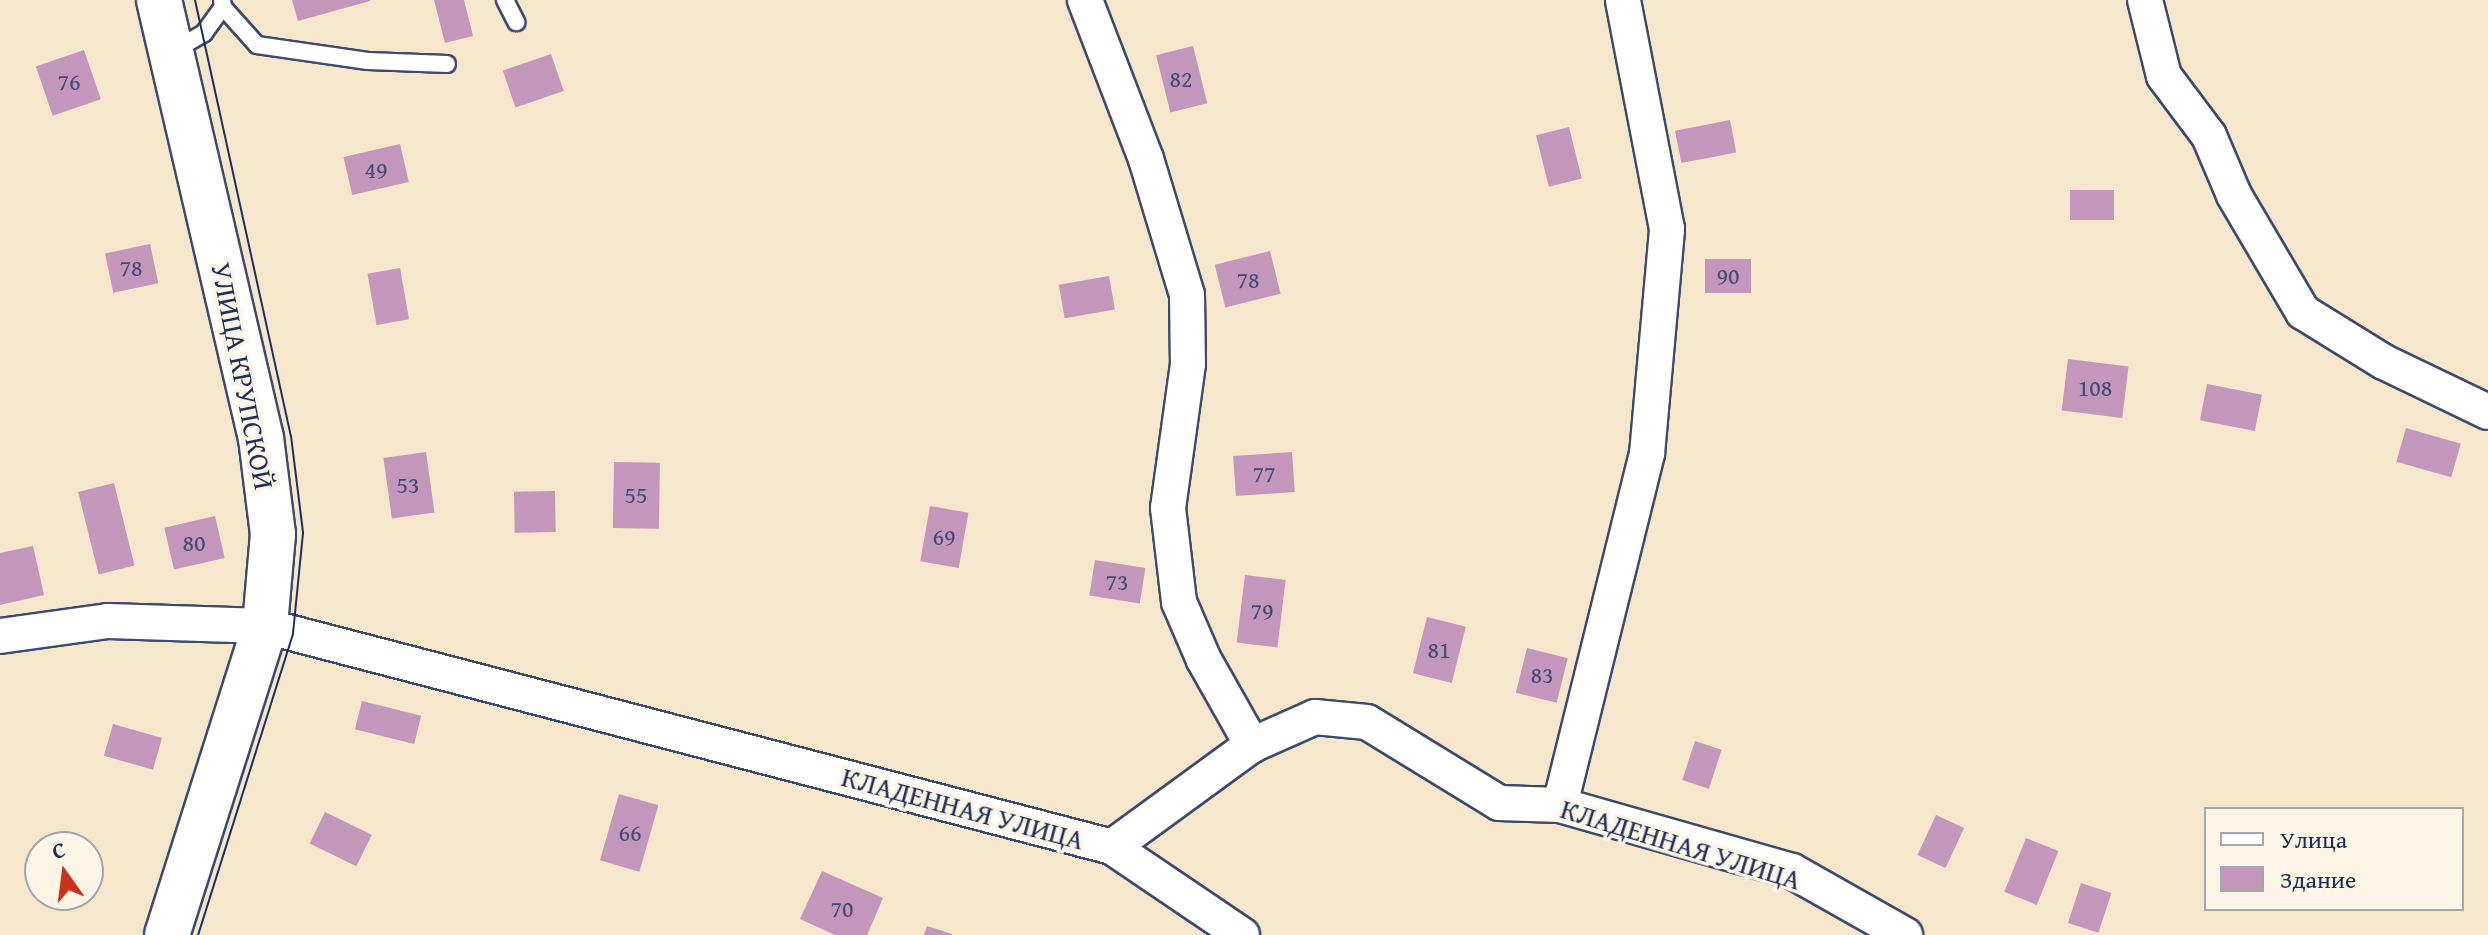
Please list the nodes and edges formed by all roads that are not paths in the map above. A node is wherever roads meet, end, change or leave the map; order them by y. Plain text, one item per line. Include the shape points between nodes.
1 (159, 0) edge
2 (505, 0) edge
3 (1085, 0) edge
4 (1623, 0) edge
5 (2145, 0) edge
6 (222, 4) edge
7 (516, 22) dead end
8 (172, 52) junction
9 (447, 64) dead end
10 (2488, 412) edge
11 (265, 626) junction
12 (0, 636) edge
13 (1252, 745) junction
14 (1560, 805) junction
15 (1112, 847) junction
16 (167, 935) edge
17 (1242, 935) edge
18 (1905, 935) edge

1 - 8 main road, УЛИЦА КРУПСКОЙ
2 - 7 lane
3 - 13 street via 1146,159 1187,295 1188,364 1168,508 1179,602 1204,660
4 - 14 street via 1667,229 1647,454
5 - 10 street via 2164,76 2209,136 2234,195 2303,312 2384,362
6 - 8 lane via 204,33
6 - 9 lane via 257,45 368,61
8 - 11 main road, УЛИЦА КРУПСКОЙ via 261,438 273,534
11 - 12 street, КЛАДЕННАЯ УЛИЦА via 108,621
11 - 15 street, КЛАДЕННАЯ УЛИЦА
11 - 16 main road, УЛИЦА КРУПСКОЙ
13 - 14 street, КЛАДЕННАЯ УЛИЦА via 1315,717 1367,722 1499,803
13 - 15 street, КЛАДЕННАЯ УЛИЦА
14 - 18 street, КЛАДЕННАЯ УЛИЦА via 1792,871
15 - 17 street

